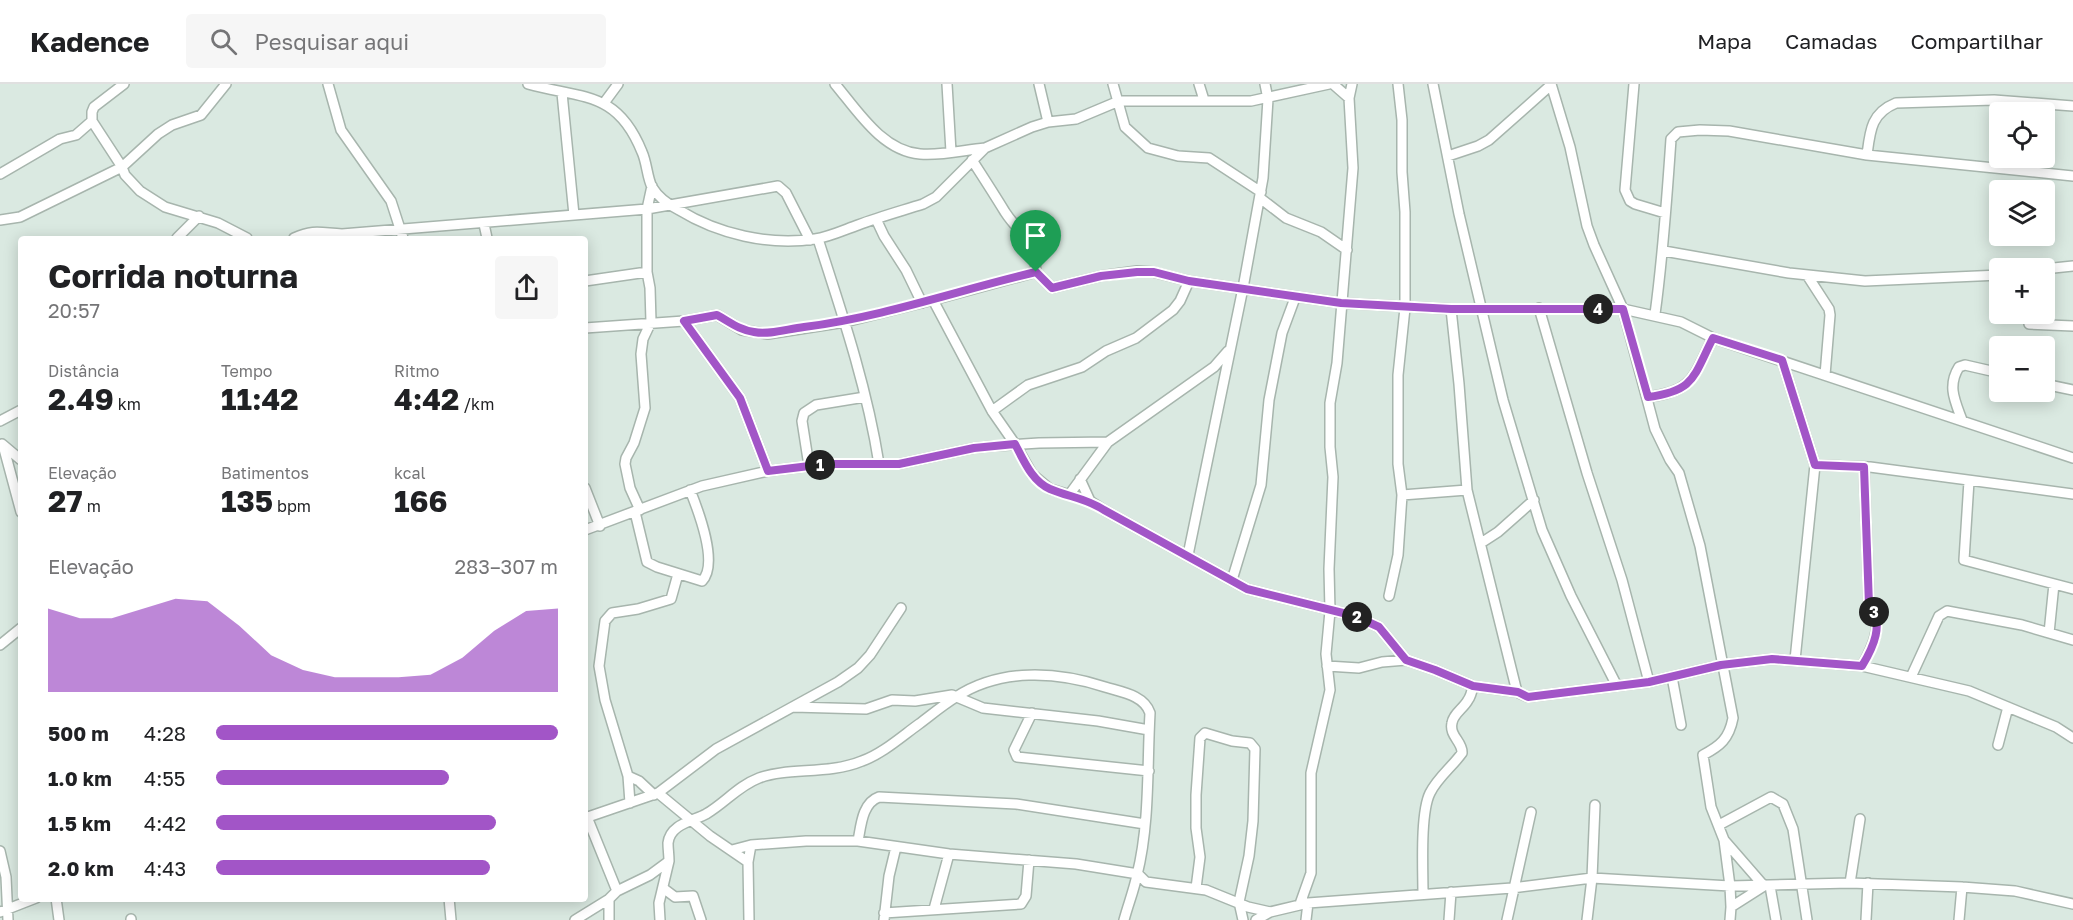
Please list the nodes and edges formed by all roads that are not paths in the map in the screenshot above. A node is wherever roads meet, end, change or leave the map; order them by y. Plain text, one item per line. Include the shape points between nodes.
1 (124, 84) edge
2 (226, 84) edge
3 (328, 84) edge
4 (618, 84) edge
5 (835, 84) edge
6 (947, 84) edge
7 (1039, 84) edge
8 (1113, 84) edge
9 (1199, 84) edge
10 (1265, 84) edge
11 (1331, 84) edge
12 (1352, 84) edge
13 (1398, 84) edge
14 (1433, 84) edge
15 (1634, 84) edge
16 (533, 85) edge
17 (1551, 85) edge
18 (562, 93) junction
19 (1349, 98) junction
20 (1268, 99) junction
21 (1119, 100) junction
22 (1204, 100) junction
23 (604, 103) junction
24 (2073, 106) edge
25 (92, 120) junction
26 (1048, 122) junction
27 (985, 148) junction
28 (951, 152) junction
29 (1867, 155) junction
30 (1448, 156) junction
31 (972, 160) junction
32 (122, 167) junction
33 (0, 174) edge
34 (2073, 176) edge
35 (652, 186) junction
36 (1260, 195) junction
37 (671, 206) junction
38 (647, 209) junction
39 (1665, 213) junction
40 (574, 215) junction
41 (199, 216) junction
42 (876, 219) junction
43 (0, 220) edge
44 (484, 224) junction
45 (402, 234) edge
46 (179, 236) edge
47 (243, 236) edge
48 (299, 236) edge
49 (487, 236) edge
50 (814, 239) junction
51 (1347, 250) junction
52 (1664, 251) junction
53 (2073, 266) edge
54 (2055, 268) edge
55 (647, 272) junction
56 (1036, 272) junction
57 (1807, 275) junction
58 (1989, 275) edge
59 (588, 281) edge
60 (1189, 281) junction
61 (1243, 288) junction
62 (1295, 298) junction
63 (933, 300) junction
64 (922, 303) junction
65 (1341, 303) junction
66 (1405, 308) junction
67 (1539, 308) junction
68 (1451, 309) junction
69 (1623, 309) junction
70 (1483, 310) junction
71 (1655, 314) junction
72 (684, 321) junction
73 (651, 322) junction
74 (845, 322) junction
75 (633, 324) junction
76 (2029, 324) dead end
77 (2073, 326) edge
78 (588, 328) edge
79 (1713, 338) junction
80 (644, 339) junction
81 (1230, 346) junction
82 (1782, 360) junction
83 (1989, 370) edge
84 (1825, 375) junction
85 (2055, 386) edge
86 (2073, 390) edge
87 (865, 397) junction
88 (1648, 397) junction
89 (992, 411) junction
90 (18, 412) edge
91 (1962, 420) junction
92 (0, 421) edge
93 (1107, 442) junction
94 (1, 443) edge
95 (1015, 444) junction
96 (18, 457) edge
97 (2073, 458) edge
98 (879, 464) junction
99 (1815, 465) junction
100 (809, 466) junction
101 (1864, 467) junction
102 (768, 471) junction
103 (1080, 479) junction
104 (1969, 481) junction
105 (690, 490) junction
106 (1467, 490) junction
107 (2073, 494) edge
108 (1069, 495) junction
109 (1402, 495) junction
110 (588, 496) edge
111 (1534, 500) junction
112 (1090, 501) junction
113 (18, 502) edge
114 (637, 511) junction
115 (600, 526) junction
116 (588, 529) edge
117 (1480, 543) junction
118 (1188, 555) junction
119 (678, 574) junction
120 (1232, 580) junction
121 (2054, 584) junction
122 (2073, 589) edge
123 (1389, 596) dead end
124 (901, 608) dead end
125 (1330, 611) junction
126 (18, 630) edge
127 (2049, 633) junction
128 (2073, 640) edge
129 (1, 643) edge
130 (1406, 660) junction
131 (1795, 660) junction
132 (1721, 665) junction
133 (1327, 666) junction
134 (1862, 666) junction
135 (1672, 677) junction
136 (1911, 677) junction
137 (1649, 682) junction
138 (1473, 686) junction
139 (1617, 686) junction
140 (1518, 692) junction
141 (957, 696) junction
142 (794, 707) junction
143 (2008, 707) junction
144 (1032, 713) junction
145 (1681, 725) dead end
146 (1149, 730) junction
147 (2073, 738) edge
148 (1998, 746) dead end
149 (1149, 771) junction
150 (628, 776) junction
151 (656, 794) junction
152 (630, 803) junction
153 (1595, 805) dead end
154 (1531, 812) dead end
155 (588, 817) edge
156 (1860, 819) dead end
157 (691, 820) junction
158 (588, 823) edge
159 (1145, 824) junction
160 (1719, 825) junction
161 (1724, 840) junction
162 (858, 841) junction
163 (752, 845) junction
164 (896, 847) junction
165 (732, 850) junction
166 (0, 851) edge
167 (948, 854) junction
168 (1029, 860) junction
169 (669, 861) junction
170 (748, 862) junction
171 (1138, 874) junction
172 (1592, 878) junction
173 (1850, 883) junction
174 (1868, 884) junction
175 (1803, 885) junction
176 (1730, 886) junction
177 (1767, 886) junction
178 (1962, 887) junction
179 (663, 888) junction
180 (1196, 888) junction
181 (1512, 888) junction
182 (617, 891) junction
183 (1451, 892) junction
184 (1423, 894) junction
185 (609, 899) junction
186 (28, 902) edge
187 (57, 902) edge
188 (449, 902) edge
189 (1239, 902) junction
190 (2073, 903) edge
191 (1304, 904) junction
192 (1731, 907) junction
193 (934, 909) junction
194 (1270, 912) junction
195 (5, 914) edge
196 (884, 917) edge
197 (59, 920) edge
198 (451, 920) edge
199 (575, 920) edge
200 (609, 920) edge
201 (660, 920) edge
202 (701, 920) edge
203 (748, 920) edge
204 (1124, 920) edge
205 (1243, 920) edge
206 (1256, 920) edge
207 (1306, 920) edge
208 (1449, 920) edge
209 (1507, 920) edge
210 (1587, 920) edge
211 (1730, 920) edge
212 (1776, 920) edge
213 (1807, 920) edge
214 (1866, 920) edge
215 (1959, 920) edge

1 - 25 street via 94,107
2 - 32 street via 201,115 158,134
3 - 45 street via 341,130 390,201
4 - 23 street
5 - 28 street via 888,141 919,154
6 - 28 street
7 - 26 street
8 - 21 street
9 - 22 street
10 - 20 street
11 - 19 street
11 - 20 street
12 - 19 street
13 - 66 street
14 - 30 street
15 - 39 street via 1625,190 1630,201
16 - 18 street
17 - 30 street via 1489,140
17 - 69 street via 1570,147 1587,226
18 - 23 street
18 - 40 street
19 - 51 street via 1353,168
20 - 22 street
20 - 36 street
21 - 22 street
21 - 26 street via 1076,118
21 - 36 street via 1125,127 1148,148 1212,159
23 - 35 street via 632,132 642,150
24 - 29 street via 1994,100 1896,103 1884,108 1874,121
25 - 32 street
25 - 33 street via 76,135 60,139
26 - 27 street
27 - 28 street
27 - 31 street
29 - 34 street
29 - 39 street via 1729,131 1678,132 1671,139
30 - 70 street
31 - 42 street via 936,197
31 - 56 street via 1006,214 1028,237
32 - 41 street via 130,183 154,201
32 - 43 street via 20,218
35 - 37 street
35 - 38 street
36 - 51 street via 1286,218 1321,232
36 - 61 street
37 - 38 street
37 - 50 street via 717,230 773,240
37 - 50 street via 778,186
38 - 40 street
38 - 55 street
39 - 52 street
40 - 44 street
41 - 46 street
41 - 47 street
42 - 50 street
42 - 64 street
44 - 45 street
44 - 49 street
45 - 48 street via 316,231
50 - 74 street
51 - 65 street
52 - 57 street
52 - 71 street
53 - 54 street
55 - 59 street
55 - 73 street
56 - 60 street via 1052,288 1137,272
56 - 63 street
57 - 58 street via 1865,281
57 - 84 street via 1829,309
60 - 61 street
60 - 89 street via 1173,310 1136,338 1082,367 1028,385
61 - 62 street
61 - 81 street
62 - 65 street
62 - 120 street via 1282,333 1269,400 1262,485
63 - 64 street
63 - 89 street
64 - 74 street
65 - 66 street
65 - 125 street via 1330,403
66 - 68 street
66 - 109 street via 1398,375
67 - 69 street
67 - 70 street
67 - 137 street
68 - 70 street
68 - 106 street
69 - 71 street
69 - 88 street
70 - 111 street via 1503,400
71 - 79 street
72 - 73 street
72 - 74 street via 717,315 742,330 768,333
72 - 102 street via 740,398
73 - 75 street
73 - 80 street
74 - 87 street
75 - 78 street
75 - 80 street
76 - 77 street
79 - 82 street
79 - 88 street via 1686,386
80 - 114 street via 641,354 645,408 626,458
81 - 93 street via 1214,367
81 - 118 street
82 - 84 street
82 - 99 street
83 - 91 street via 1959,367 1952,394
84 - 91 street
85 - 86 street
87 - 98 street
87 - 100 street via 816,405 804,413
88 - 132 street via 1655,429 1678,473 1700,546
89 - 95 street
90 - 92 street
91 - 97 street
93 - 95 street
93 - 103 street
94 - 96 street
94 - 113 street
95 - 98 street via 974,448 915,462
95 - 108 street via 1040,483
98 - 100 street
99 - 101 street
99 - 131 street
100 - 102 street
101 - 104 street
101 - 134 street via 1869,605 1875,615 1876,631
102 - 105 street
103 - 108 street
103 - 112 street
104 - 107 street
104 - 121 street via 1964,560
105 - 114 street
105 - 119 street via 706,540 705,577 702,581
106 - 109 street
106 - 117 street
108 - 112 street
109 - 123 street via 1398,555
110 - 115 street
111 - 117 street
111 - 139 street via 1542,530 1571,596
112 - 118 street
114 - 115 street
114 - 119 street via 645,560
115 - 116 street
117 - 140 street
118 - 120 street
119 - 150 street via 671,599 612,613 605,621 599,666
120 - 125 street via 1258,593
121 - 122 street
121 - 127 street
124 - 142 street via 858,668
125 - 130 street via 1355,616 1379,627
125 - 133 street
126 - 129 street
127 - 128 street
127 - 136 street via 1947,610 1939,616
130 - 133 street via 1359,668
130 - 138 street
131 - 132 street
131 - 134 street
132 - 135 street
132 - 160 street via 1733,718 1720,744 1702,755 1711,807
133 - 191 street via 1330,690 1311,773 1311,873
134 - 136 street
135 - 137 street
135 - 145 street
136 - 143 street via 1969,691
137 - 139 street
138 - 140 street
138 - 184 street via 1452,723 1462,753 1429,796 1423,842
139 - 140 street via 1528,697
141 - 142 street via 892,700 866,709
141 - 144 street via 983,708
141 - 146 street via 989,681 1009,677 1078,678 1141,700 1150,713
141 - 157 street via 864,761 841,768 760,777
142 - 151 street via 716,749
143 - 147 street
143 - 148 street
144 - 146 street
144 - 149 street via 1014,750 1017,757
146 - 149 street
149 - 159 street
150 - 151 street
150 - 152 street
151 - 152 street
151 - 157 street
152 - 155 street
153 - 172 street
154 - 181 street
156 - 173 street
157 - 165 street
157 - 169 street via 673,832 668,842
158 - 182 street
159 - 162 street via 1016,804 879,797 868,804
159 - 171 street
160 - 161 street
160 - 175 street via 1771,796 1778,799 1788,812 1793,829
161 - 176 street
161 - 177 street
162 - 163 street
162 - 164 street
163 - 165 street
163 - 170 street
164 - 167 street
164 - 196 street
165 - 170 street
166 - 195 street via 6,877
167 - 168 street
167 - 193 street
168 - 171 street
168 - 193 street via 1022,904
169 - 179 street
169 - 182 street
170 - 203 street
171 - 180 street via 1146,882
171 - 204 street
172 - 176 street
172 - 181 street
172 - 210 street
173 - 174 street
173 - 175 street
174 - 178 street
174 - 214 street
175 - 177 street
175 - 213 street
176 - 177 street
176 - 192 street
177 - 192 street
177 - 212 street
178 - 190 street via 2015,891
178 - 215 street
179 - 201 street
179 - 202 street via 675,897 693,897
180 - 189 street
180 - 189 street via 1200,857 1196,795 1200,738 1205,733 1250,743 1255,749 1253,821
181 - 183 street
181 - 209 street
182 - 185 street
183 - 184 street
183 - 208 street
184 - 191 street
185 - 199 street
185 - 200 street
186 - 195 street
187 - 197 street
188 - 198 street
189 - 194 street
189 - 205 street
191 - 194 street
191 - 207 street
192 - 211 street
193 - 196 street
194 - 206 street

